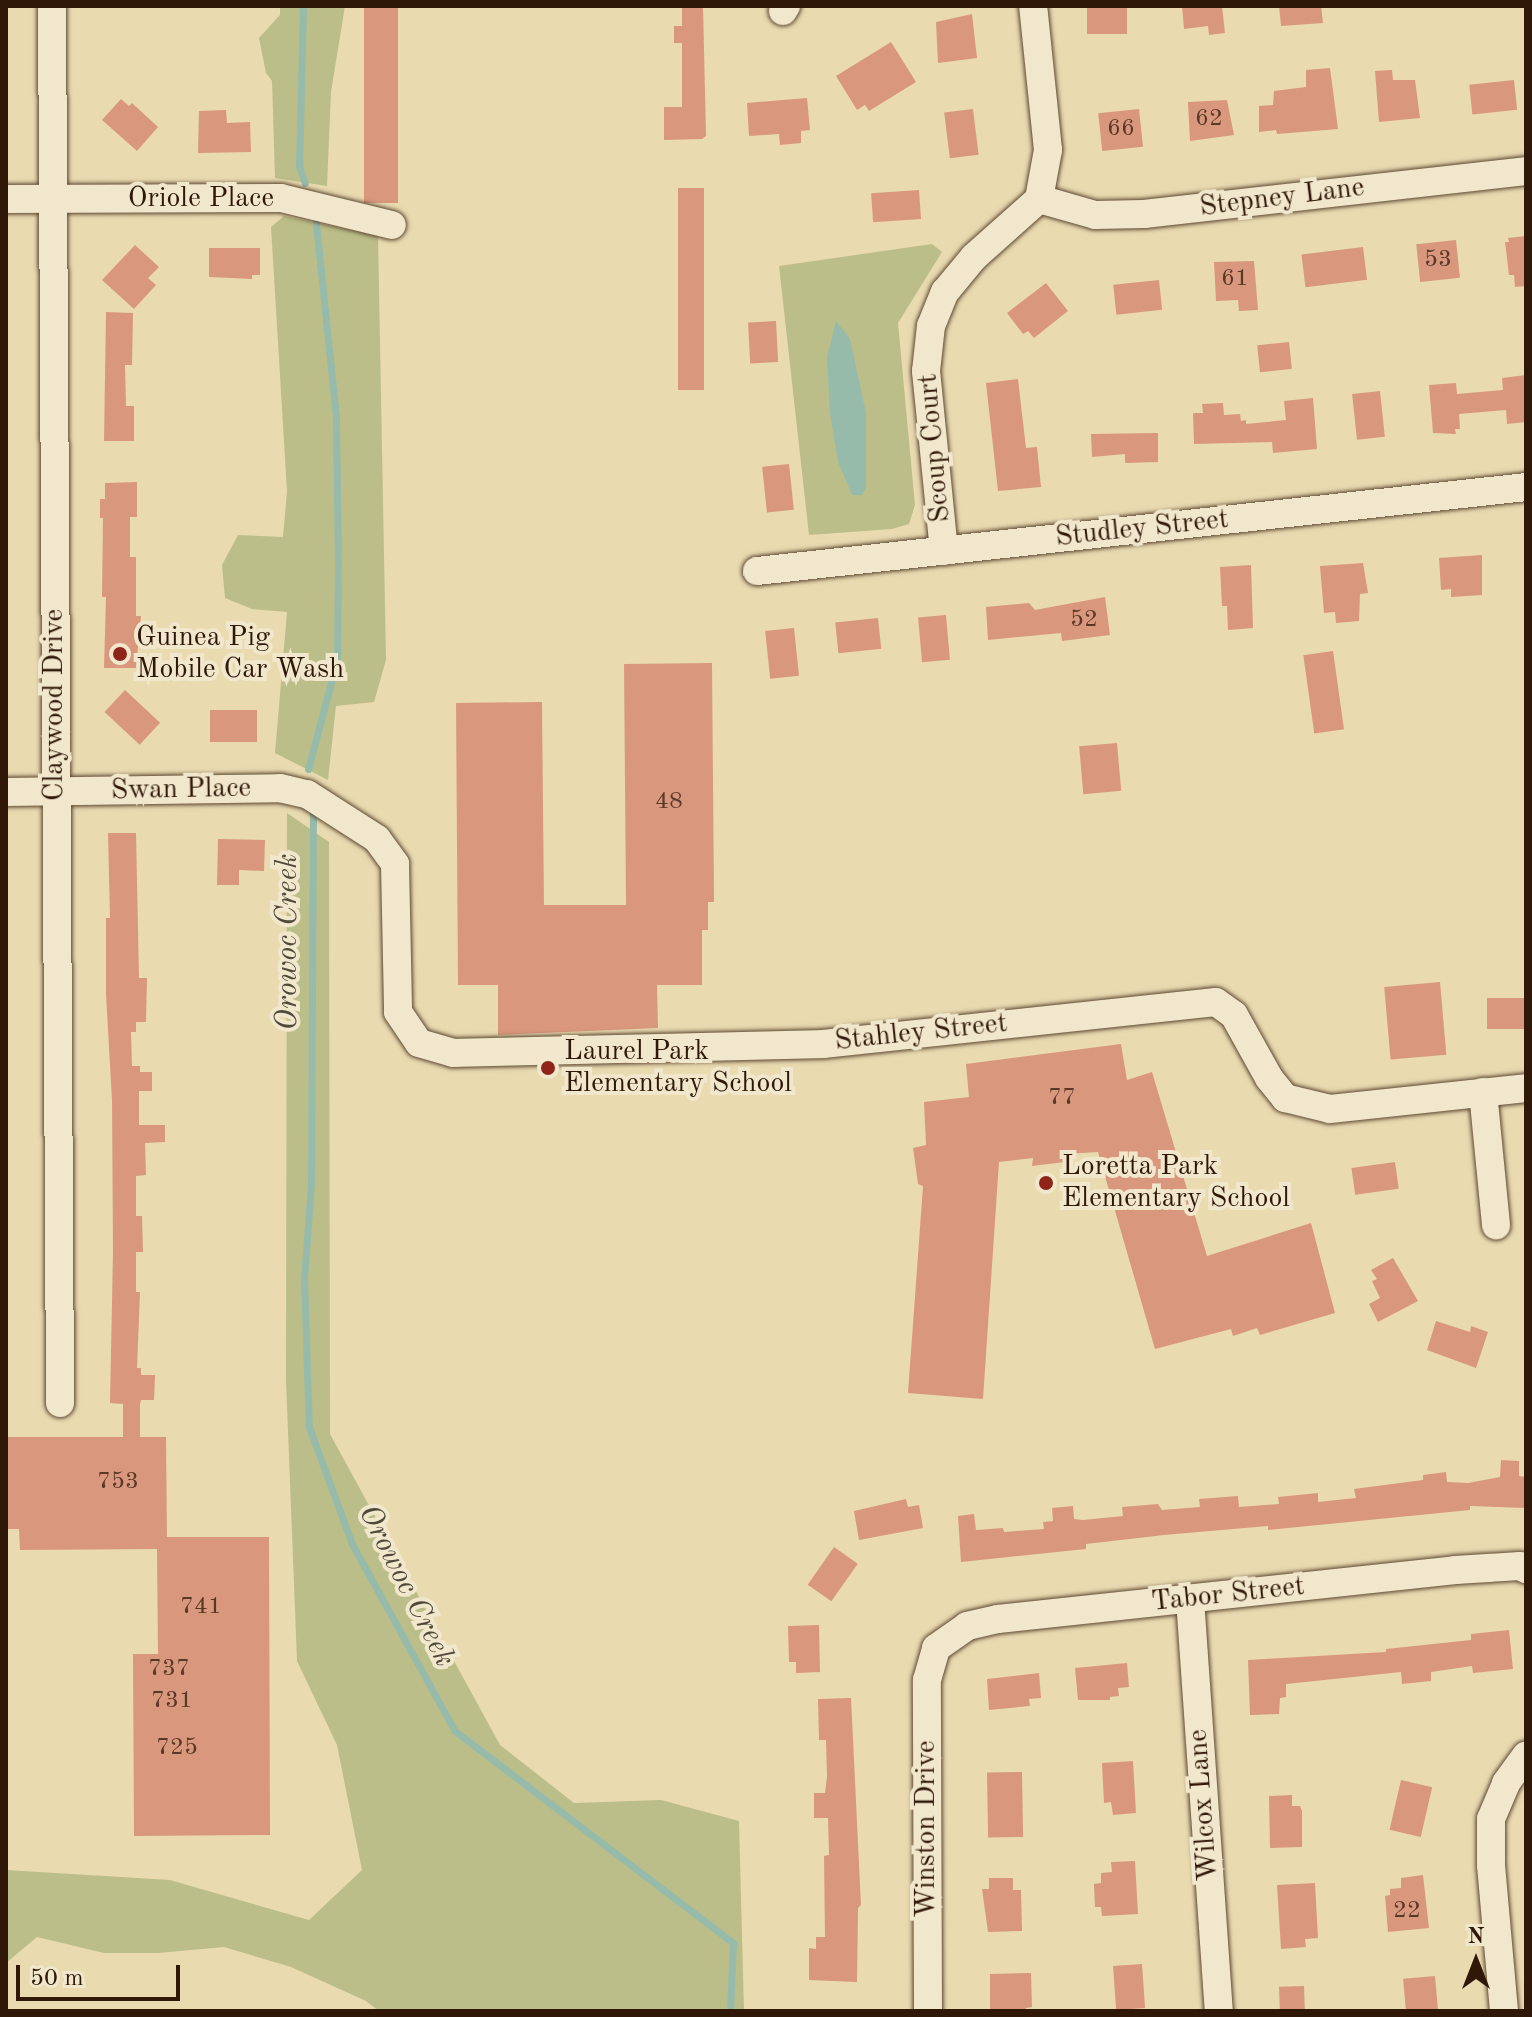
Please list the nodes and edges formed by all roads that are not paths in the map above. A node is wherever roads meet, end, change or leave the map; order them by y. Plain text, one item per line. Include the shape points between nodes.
1 (52, 6) edge
2 (1033, 6) edge
3 (1526, 171) edge
4 (53, 198) junction
5 (6, 199) edge
6 (1039, 199) junction
7 (392, 225) dead end
8 (1526, 487) edge
9 (944, 551) junction
10 (757, 571) dead end
11 (6, 792) edge
12 (56, 792) junction
13 (307, 794) joint
14 (1526, 1088) edge
15 (1483, 1092) junction
16 (1496, 1225) dead end
17 (60, 1403) dead end
18 (1526, 1569) edge
19 (1190, 1599) junction
20 (936, 1648) joint
21 (1526, 1755) edge
22 (928, 2011) edge
23 (1219, 2011) edge
24 (1504, 2011) edge

1 - 4 street, Claywood Drive
2 - 6 street via 1048,150
3 - 6 street, Stepney Lane via 1144,214 1095,215
4 - 5 street, Oriole Place
4 - 7 street, Oriole Place via 281,198
4 - 12 street, Claywood Drive
6 - 9 street, Scoup Court via 974,257 945,292 931,326 926,371
8 - 9 street, Studley Street
9 - 10 street, Studley Street
11 - 12 street, Swan Place
12 - 13 street, Swan Place via 280,788
12 - 17 street, Claywood Drive
13 - 15 street, Stahley Street via 377,839 395,864 398,1012 419,1043 454,1053 823,1044 1216,1002 1234,1015 1285,1098 1330,1109
14 - 15 street, Stahley Street
15 - 16 street
18 - 19 street, Tabor Street via 1455,1570
19 - 20 street, Tabor Street via 998,1619 967,1626
19 - 23 street, Wilcox Lane
20 - 22 street, Winston Drive via 927,1680
21 - 24 street via 1506,1783 1491,1819

